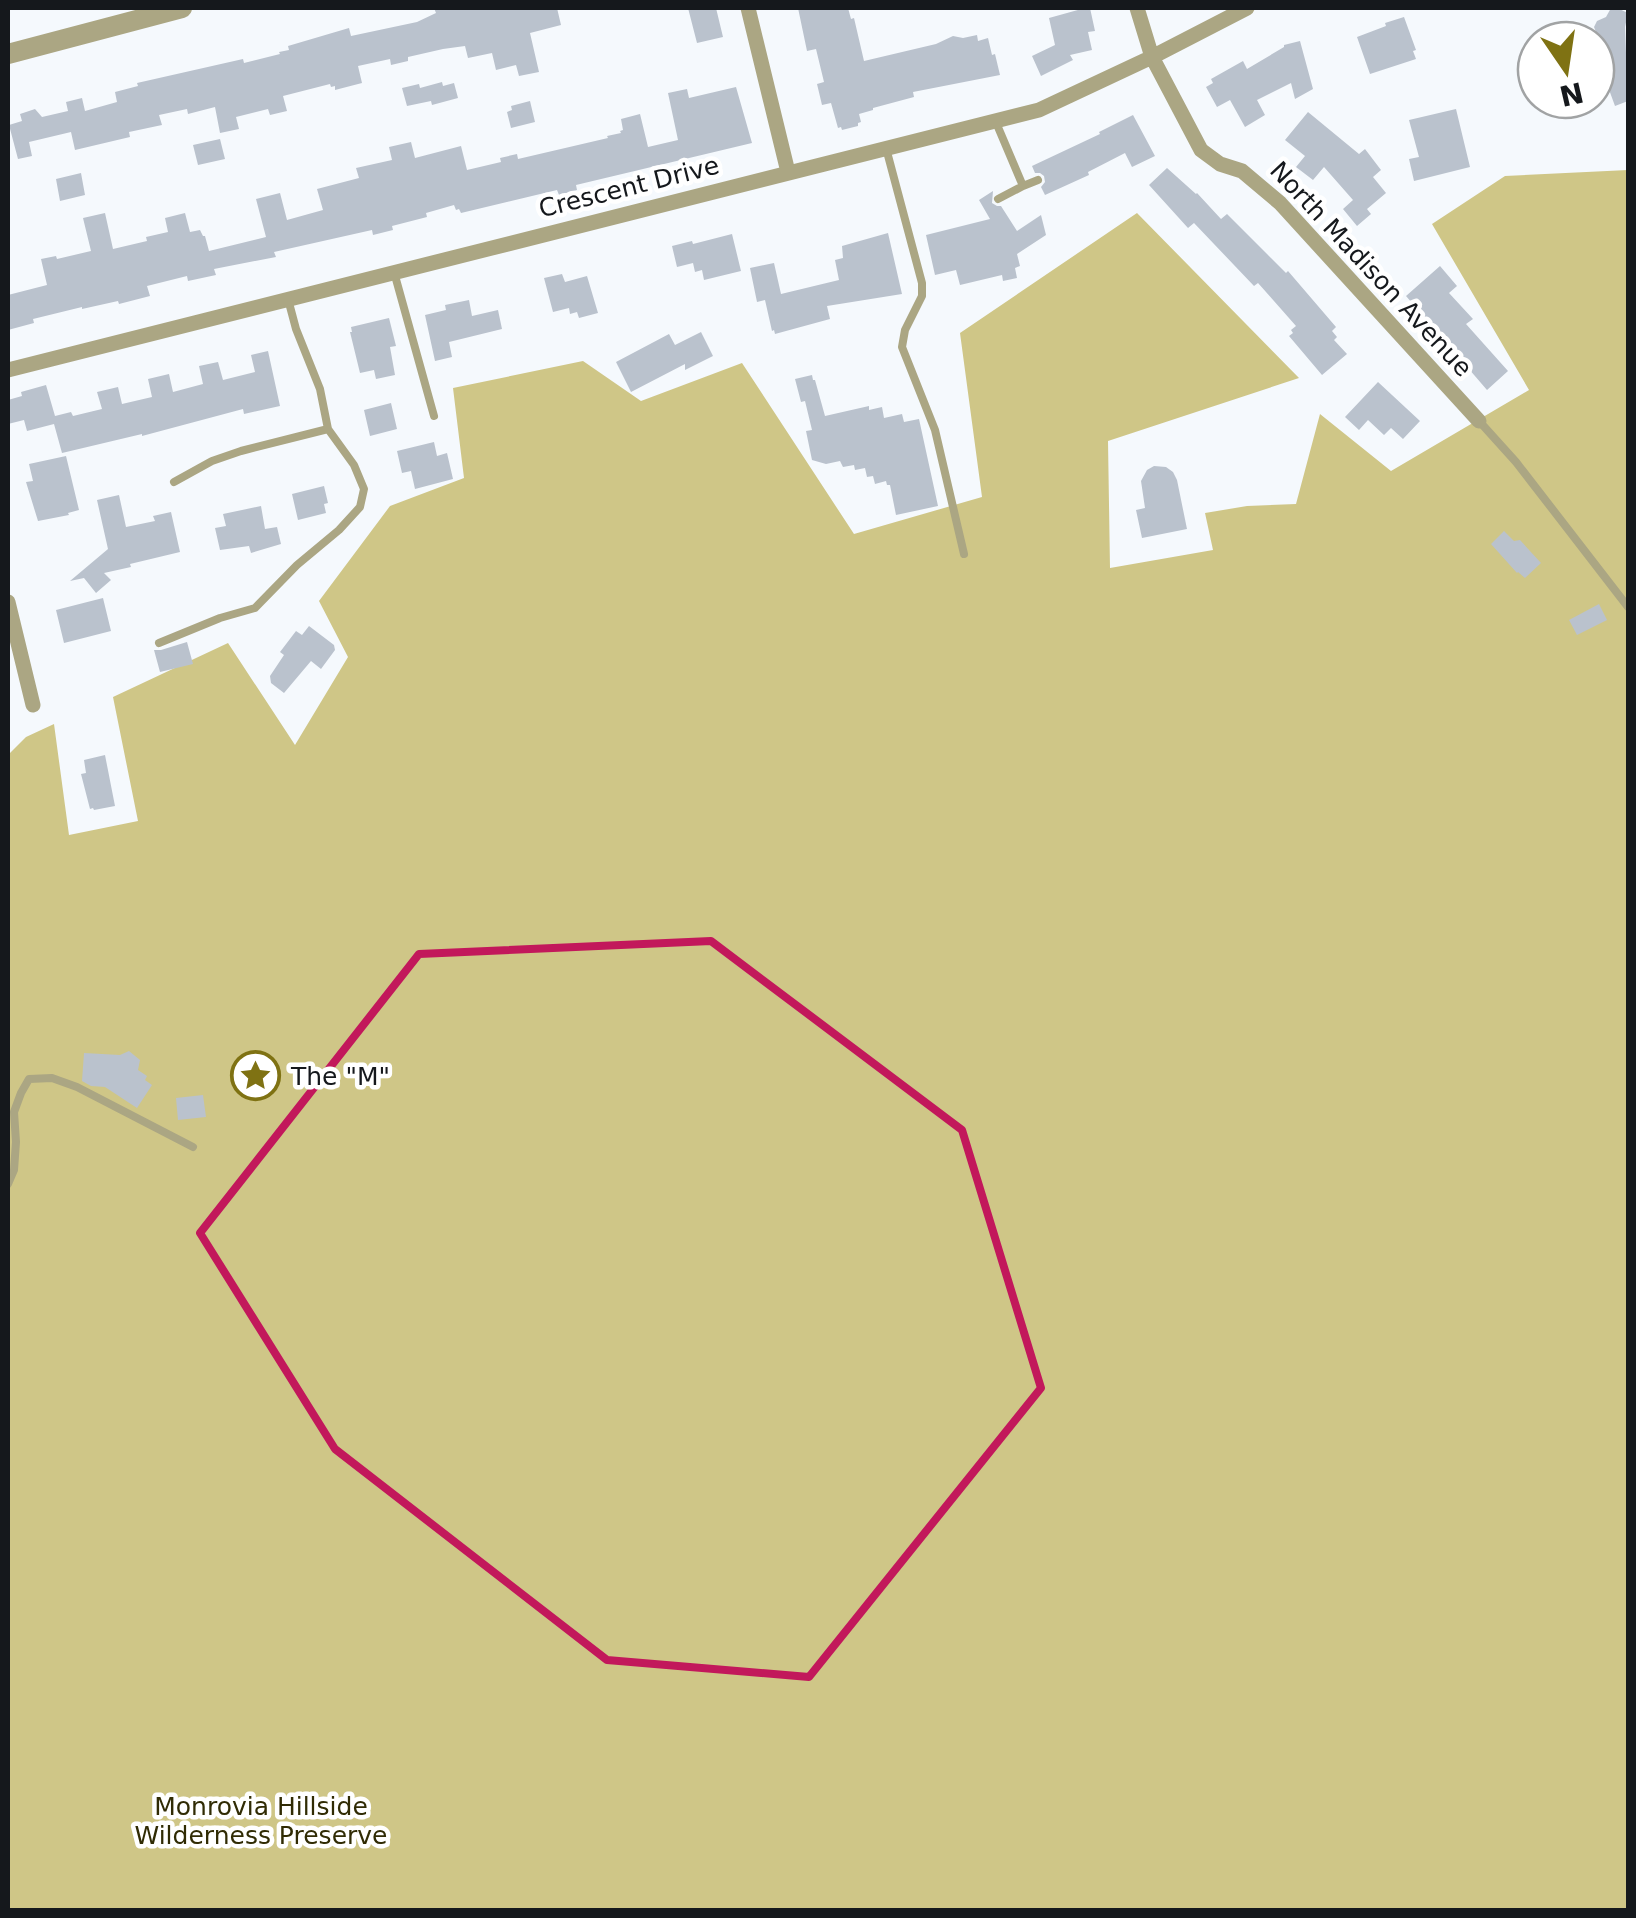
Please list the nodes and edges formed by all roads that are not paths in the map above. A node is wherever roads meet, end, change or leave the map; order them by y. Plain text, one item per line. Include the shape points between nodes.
1 (182, 8) edge
2 (748, 8) edge
3 (1138, 8) edge
4 (1247, 8) edge
5 (8, 54) edge
6 (1152, 57) junction
7 (996, 120) junction
8 (886, 148) junction
9 (788, 172) junction
10 (1038, 180) dead end
11 (1023, 186) junction
12 (998, 200) dead end
13 (394, 272) junction
14 (288, 299) junction
15 (8, 370) edge
16 (434, 416) dead end
17 (1478, 421) joint
18 (328, 429) junction
19 (174, 482) dead end
20 (964, 554) dead end
21 (8, 602) edge
22 (1628, 607) edge
23 (159, 642) dead end
24 (33, 705) dead end
25 (193, 1147) dead end
26 (8, 1184) edge

1 - 5 street
2 - 9 street
3 - 6 street, North Madison Avenue
4 - 6 street, Crescent Drive
6 - 7 street, Crescent Drive via 1039,110
6 - 17 street, North Madison Avenue via 1201,150 1242,171 1280,202
7 - 8 street, Crescent Drive
7 - 11 lane
8 - 9 street, Crescent Drive
8 - 20 lane via 922,283 902,346 935,430
9 - 13 street, Crescent Drive
10 - 11 lane
11 - 12 lane
13 - 14 street, Crescent Drive
13 - 16 lane
14 - 15 street, Crescent Drive
14 - 18 lane
17 - 22 lane
18 - 19 lane via 212,461
18 - 23 lane via 364,488 360,507 255,608
21 - 24 street
25 - 26 lane via 77,1086 29,1079 14,1112

